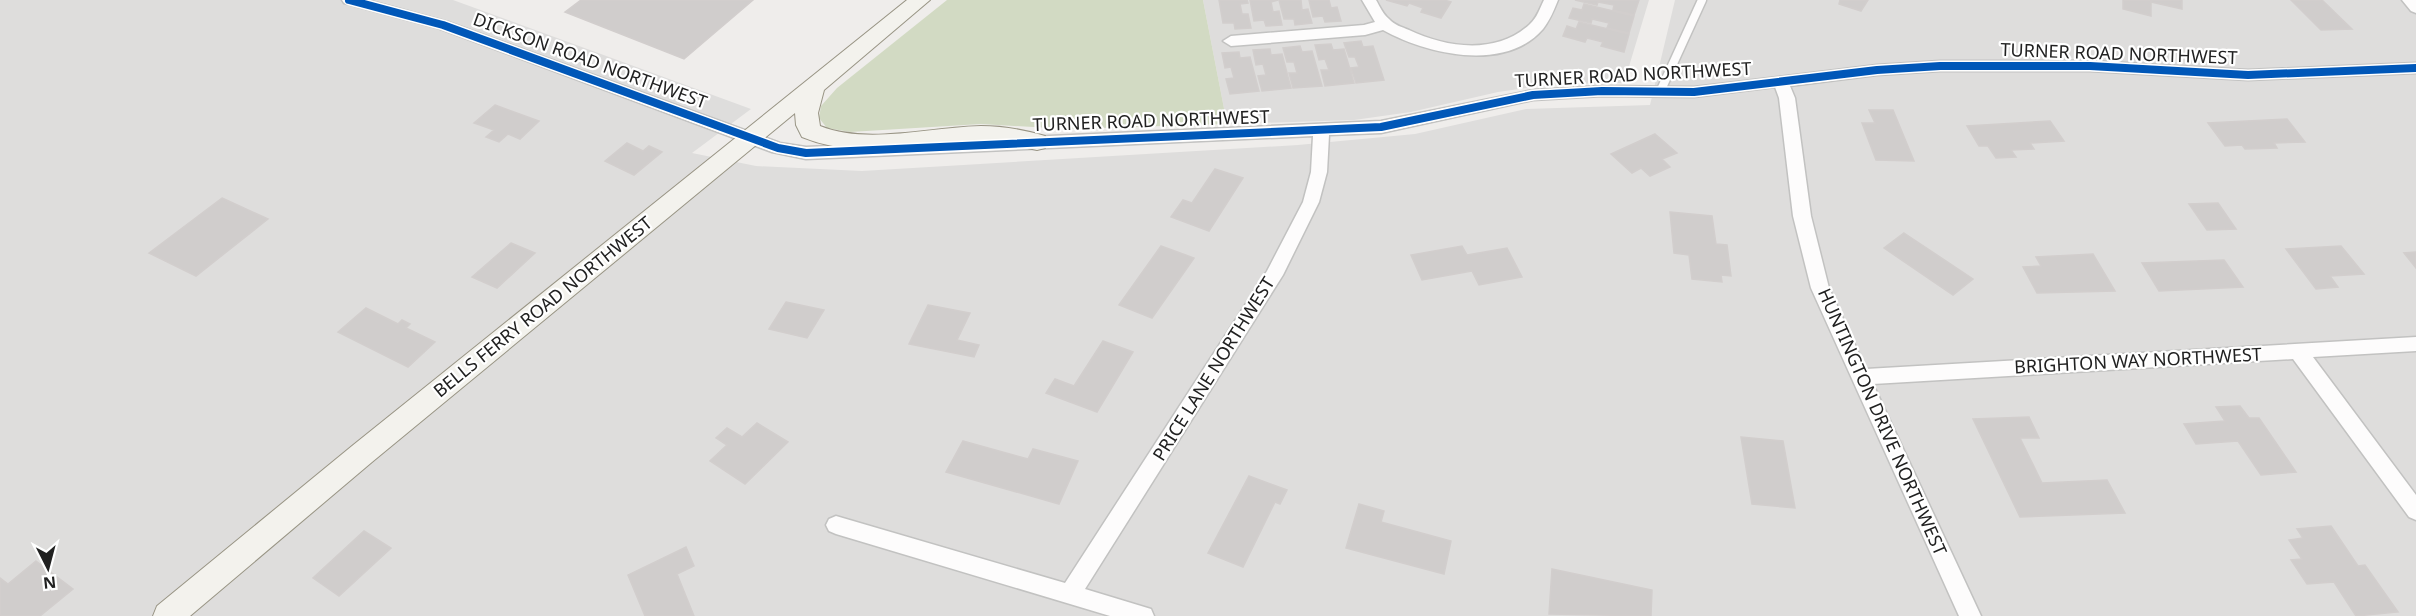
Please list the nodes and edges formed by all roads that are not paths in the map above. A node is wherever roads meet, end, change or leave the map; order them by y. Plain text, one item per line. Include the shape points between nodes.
1 (349, 0) edge
2 (920, 0) edge
3 (1369, 0) edge
4 (1551, 0) edge
5 (1702, 0) edge
6 (2409, 0) edge
7 (2416, 8) edge
8 (1384, 24) junction
9 (1231, 41) dead end
10 (2416, 68) edge
11 (1781, 82) junction
12 (816, 84) junction
13 (1660, 92) junction
14 (1321, 130) junction
15 (749, 138) junction
16 (1036, 142) junction
17 (2416, 344) edge
18 (2298, 351) junction
19 (1860, 377) junction
20 (2416, 511) edge
21 (836, 525) dead end
22 (1070, 594) junction
23 (168, 616) edge
24 (1143, 616) edge
25 (1970, 616) edge

1 - 15 street, DICKSON ROAD NORTHWEST via 443,24
2 - 12 main road, BELLS FERRY ROAD NORTHWEST
3 - 8 street
4 - 8 street via 1537,26 1525,36 1476,51 1427,45
5 - 13 lane
6 - 7 street
8 - 9 street via 1365,30
10 - 11 street, TURNER ROAD NORTHWEST via 2248,75 2091,66 1940,66
11 - 13 street, TURNER ROAD NORTHWEST
11 - 19 street, HUNTINGTON DRIVE NORTHWEST via 1787,98 1802,216 1820,288
12 - 15 main road, BELLS FERRY ROAD NORTHWEST
12 - 16 main road via 805,116 810,131 818,136 867,140 982,134
13 - 14 street, TURNER ROAD NORTHWEST via 1533,95 1406,123
14 - 16 street, TURNER ROAD NORTHWEST
14 - 22 street, PRICE LANE NORTHWEST via 1319,172 1311,202 1274,275
15 - 16 street, TURNER ROAD NORTHWEST via 806,153
15 - 23 main road, BELLS FERRY ROAD NORTHWEST
17 - 18 street, BRIGHTON WAY NORTHWEST
18 - 19 street, BRIGHTON WAY NORTHWEST
18 - 20 street
19 - 25 street, HUNTINGTON DRIVE NORTHWEST
21 - 22 street
22 - 24 street

